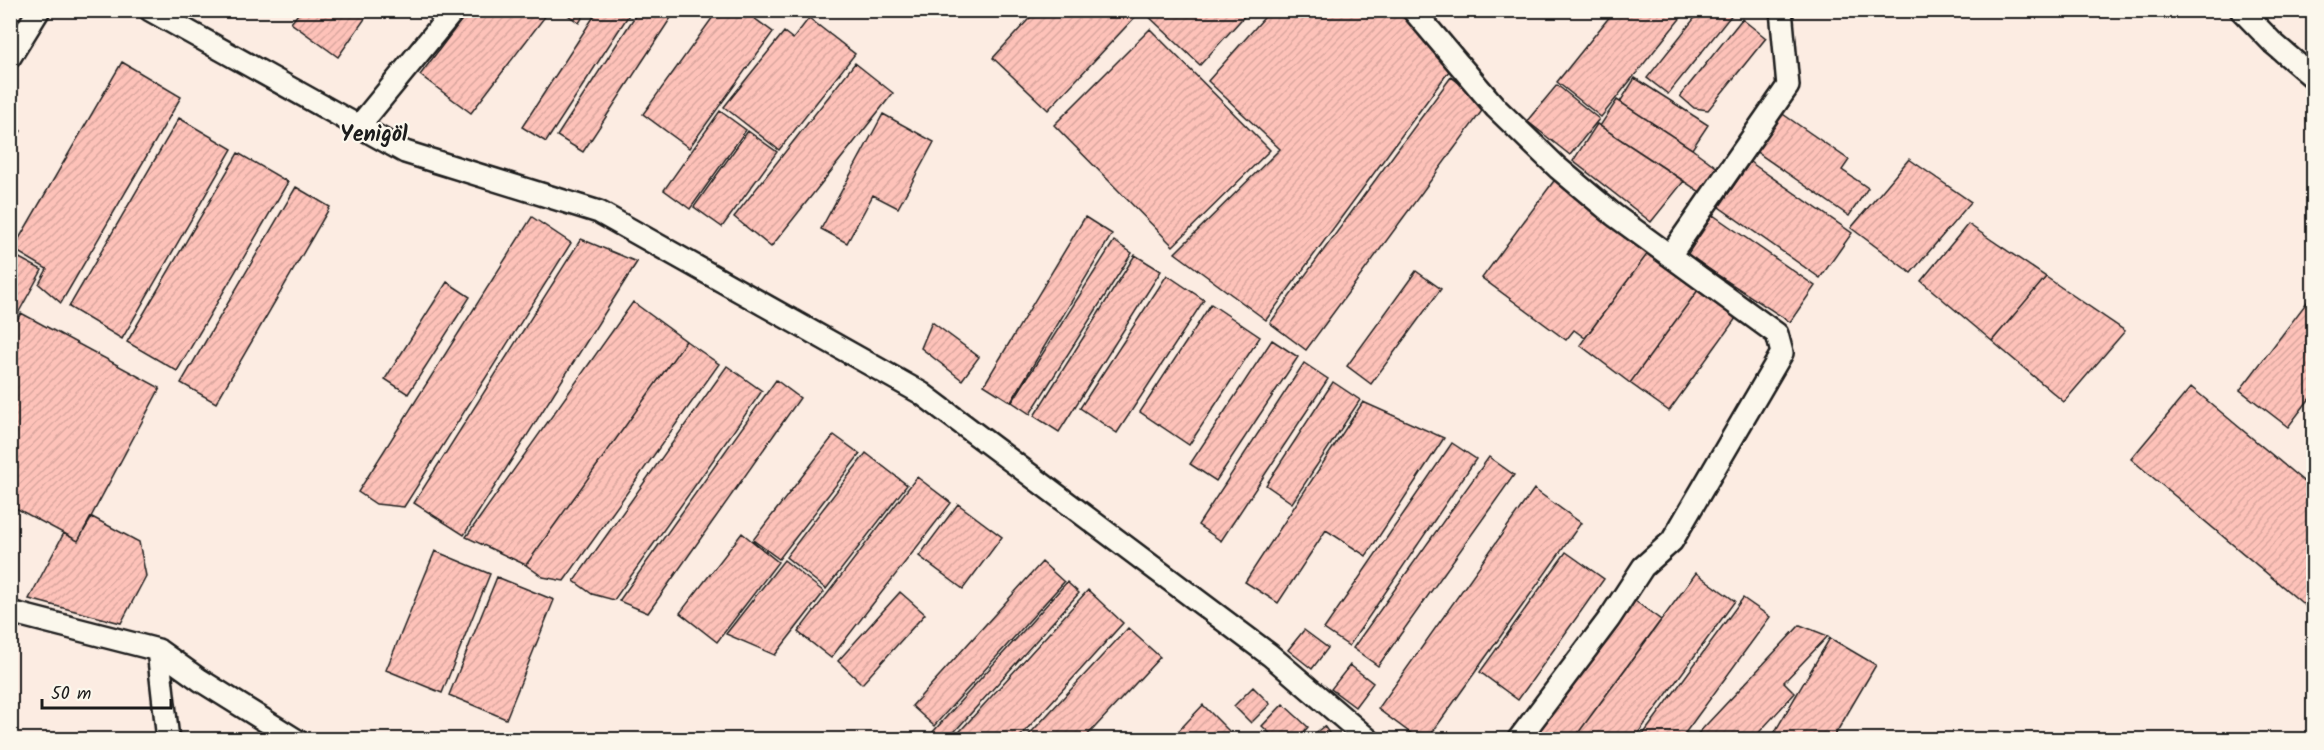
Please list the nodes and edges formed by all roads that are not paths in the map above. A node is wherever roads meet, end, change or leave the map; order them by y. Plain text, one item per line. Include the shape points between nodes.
1 (39, 10) edge
2 (150, 10) edge
3 (454, 10) edge
4 (1413, 10) edge
5 (1781, 10) edge
6 (2241, 10) edge
7 (10, 57) edge
8 (2313, 78) edge
9 (359, 126) junction
10 (1671, 254) junction
11 (10, 612) edge
12 (158, 650) junction
13 (168, 740) edge
14 (296, 740) edge
15 (1369, 740) edge
16 (1518, 740) edge

1 - 7 street
2 - 9 street
3 - 9 street
4 - 10 street via 1496,108 1558,168 1614,215
5 - 10 street via 1788,86
6 - 8 street
9 - 15 street via 405,152 599,212 921,393 1270,655
10 - 16 street via 1777,334 1782,353 1672,541 1642,567 1609,619
11 - 12 street
12 - 13 street
12 - 14 street

